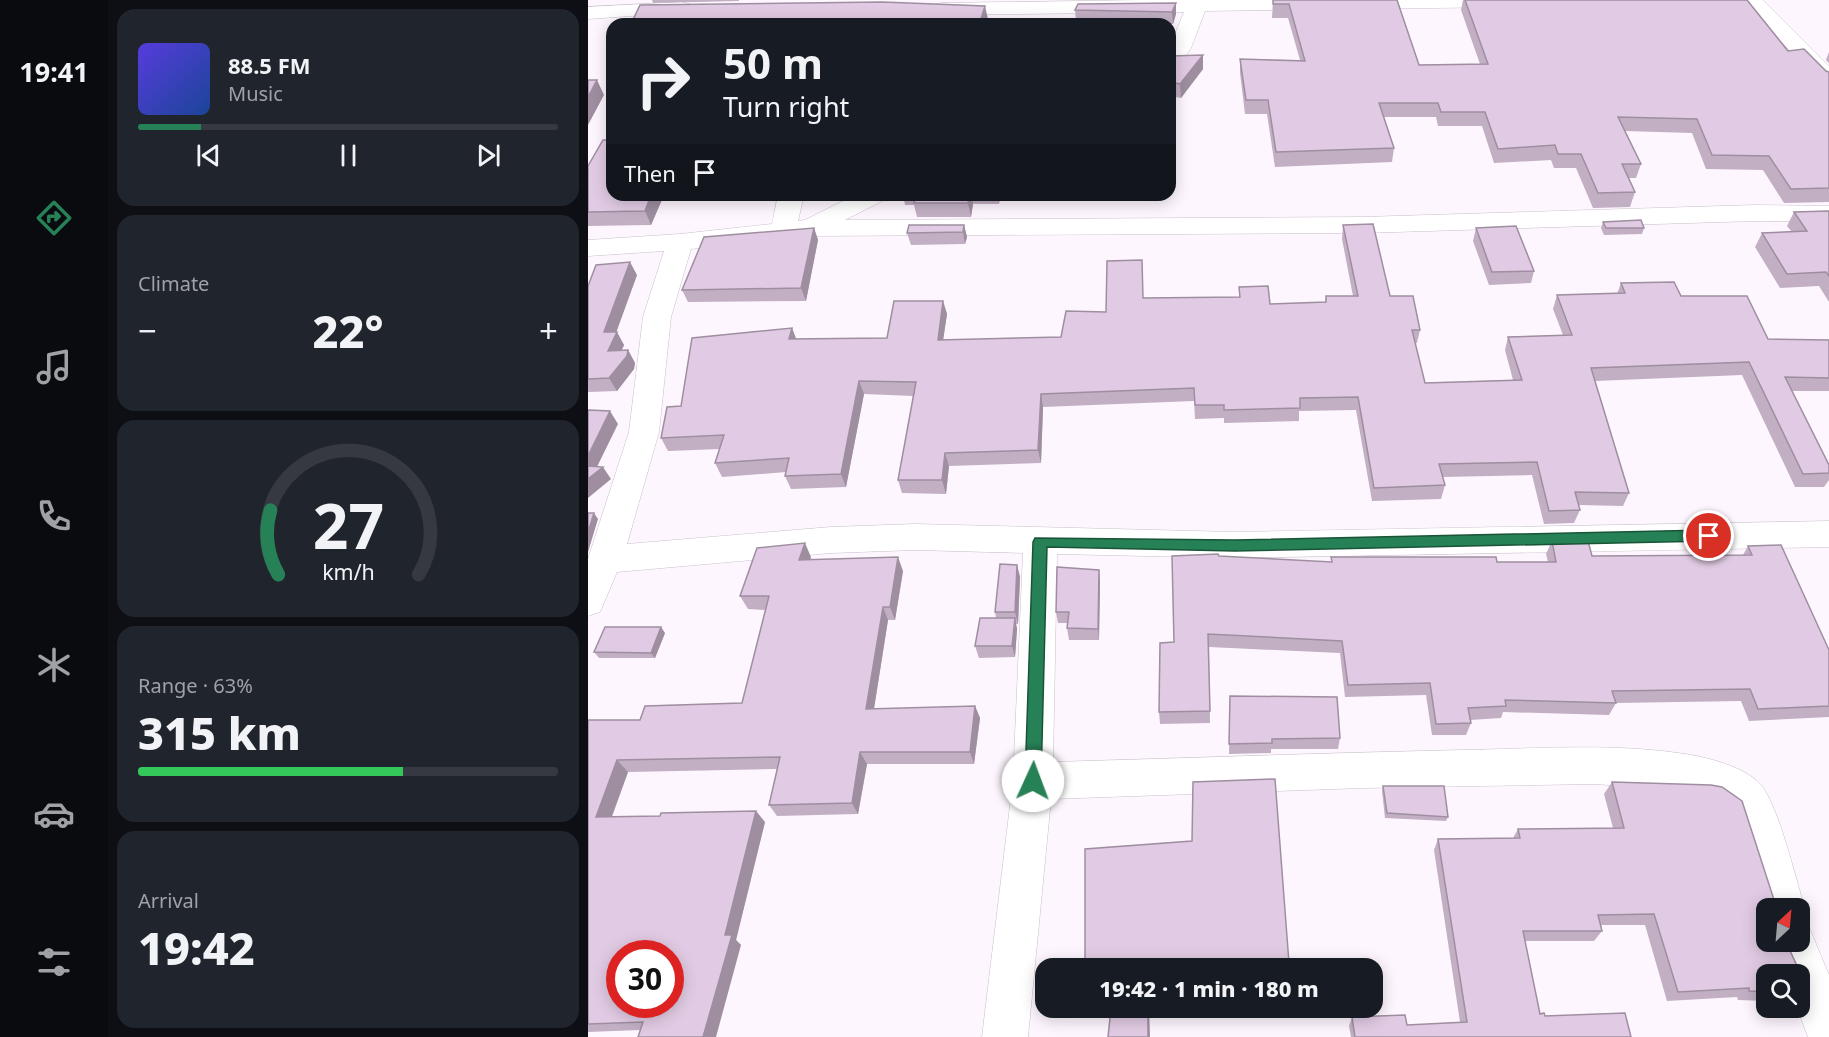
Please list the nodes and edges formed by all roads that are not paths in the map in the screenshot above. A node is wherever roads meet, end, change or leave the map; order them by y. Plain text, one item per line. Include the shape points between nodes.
1 (1751, 0) edge
2 (1522, 1) edge
3 (1729, 1) edge
4 (1197, 6) junction
5 (707, 7) edge
6 (922, 9) edge
7 (588, 13) edge
8 (1176, 54) edge
9 (1829, 78) edge
10 (792, 201) edge
11 (861, 201) edge
12 (1829, 214) edge
13 (796, 229) junction
14 (680, 242) junction
15 (588, 248) edge
16 (1829, 534) edge
17 (1040, 542) junction
18 (605, 559) junction
19 (588, 602) edge
20 (1033, 781) junction
21 (1781, 898) edge
22 (1798, 952) edge
23 (1829, 1033) edge
24 (1005, 1037) edge

1 - 3 street
1 - 9 street
2 - 4 street
4 - 6 street
4 - 8 street
5 - 7 street
10 - 13 street
11 - 13 street
12 - 13 street via 1363,225
13 - 14 street
14 - 15 street
14 - 18 street via 657,317 644,432
16 - 17 street via 1235,545
17 - 18 street via 915,537 831,540
17 - 20 street
18 - 19 street
20 - 21 street via 1582,766 1678,771 1722,781 1748,798
20 - 24 street
22 - 23 street

